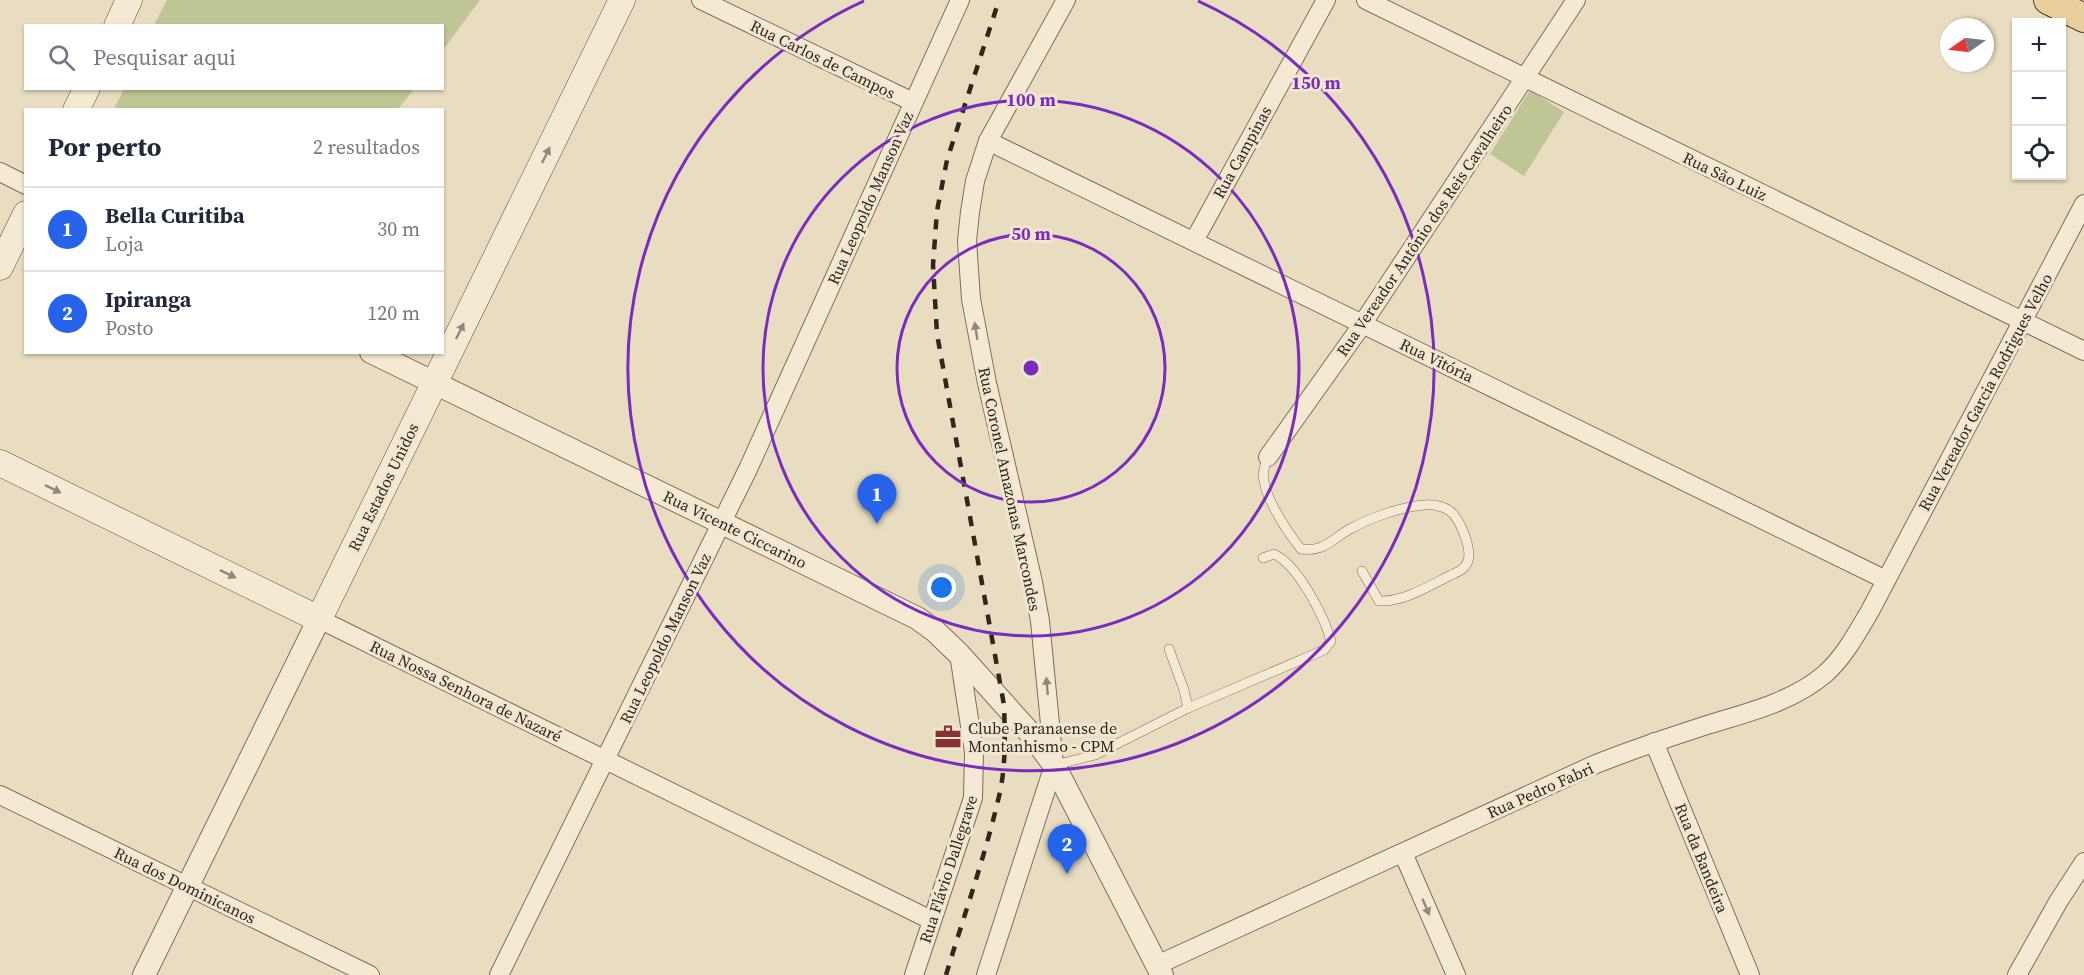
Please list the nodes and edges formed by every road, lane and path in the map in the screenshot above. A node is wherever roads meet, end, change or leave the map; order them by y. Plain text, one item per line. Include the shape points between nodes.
1 (129, 0) edge
2 (622, 0) edge
3 (701, 0) edge
4 (960, 0) edge
5 (1066, 0) edge
6 (1326, 0) edge
7 (1366, 0) edge
8 (1576, 0) edge
9 (2048, 0) edge
10 (2084, 18) edge
11 (118, 24) edge
12 (1525, 77) junction
13 (86, 90) edge
14 (913, 102) junction
15 (77, 108) edge
16 (988, 141) junction
17 (0, 172) edge
18 (24, 184) edge
19 (2084, 204) edge
20 (24, 218) edge
21 (1194, 241) junction
22 (0, 267) edge
23 (2022, 321) junction
24 (1363, 324) junction
25 (2084, 351) edge
26 (375, 354) edge
27 (434, 383) junction
28 (1268, 457) joint
29 (0, 463) edge
30 (722, 523) junction
31 (1263, 558) dead end
32 (1362, 571) dead end
33 (1886, 580) junction
34 (319, 619) junction
35 (1169, 649) dead end
36 (959, 654) junction
37 (1188, 708) junction
38 (1654, 742) junction
39 (606, 759) junction
40 (1054, 765) junction
41 (0, 795) edge
42 (1403, 853) junction
43 (2084, 862) edge
44 (188, 886) junction
45 (931, 920) junction
46 (1159, 970) edge
47 (144, 975) edge
48 (370, 975) edge
49 (499, 975) edge
50 (914, 975) edge
51 (986, 975) edge
52 (1456, 975) edge
53 (1750, 975) edge
54 (2017, 975) edge

1 - 11 main road
27 -> 2 main road, Rua Estados Unidos
3 - 14 street, Rua Carlos de Campos
4 - 14 street
5 - 16 street, Rua Coronel Amazonas Marcondes
6 - 21 street, Rua Campinas
7 - 12 street, Rua São Luiz
8 - 12 street, Rua Vereador Antônio dos Reis Cavalheiro
9 - 10 main road
12 - 23 street, Rua São Luiz
12 - 24 street, Rua Vereador Antônio dos Reis Cavalheiro
13 - 15 main road
14 - 30 street, Rua Leopoldo Manson Vaz
16 - 21 street, Rua Vitória
40 -> 16 street, Rua Coronel Amazonas Marcondes via 1040,621 980,350 969,279 970,212
17 - 18 street
19 - 23 street, Rua Vereador Garcia Rodrigues Velho
20 - 22 main road
21 - 24 street, Rua Vitória
23 - 25 street, Rua São Luiz
23 - 33 street, Rua Vereador Garcia Rodrigues Velho
24 - 28 street, Rua Vereador Antônio dos Reis Cavalheiro
24 - 33 street, Rua Vitória
26 - 27 street, Rua Vicente Ciccarino
27 - 30 street, Rua Vicente Ciccarino
27 - 34 main road, Rua Estados Unidos
28 - 32 lane via 1263,469 1264,482 1288,534 1301,549 1314,550 1350,529 1424,505 1450,511 1468,544 1468,560 1462,570 1391,601 1379,601
29 -> 34 main road, Rua Nossa Senhora de Nazaré
30 - 36 street, Rua Vicente Ciccarino via 917,618
30 - 39 street, Rua Leopoldo Manson Vaz
31 - 37 lane via 1274,554 1296,570 1331,641 1324,650
33 - 38 street, Rua Pedro Fabri via 1854,638 1824,675 1761,708
34 - 39 street, Rua Nossa Senhora de Nazaré
34 - 44 street, Rua Estados Unidos
35 - 37 lane
36 - 40 street, Rua Vicente Ciccarino
36 - 45 street, Rua Flávio Dallegrave via 974,752 973,798
37 - 40 lane via 1095,755
38 - 42 street, Rua Pedro Fabri via 1569,776
38 - 53 street, Rua da Bandeira
39 - 45 street, Rua Nossa Senhora de Nazaré
39 - 49 street, Rua Leopoldo Manson Vaz
40 - 46 street, Rua Coronel Amazonas Marcondes
40 - 51 street
41 - 44 street, Rua dos Dominicanos
42 - 46 street, Rua Pedro Fabri
42 -> 52 street
43 - 54 street
44 - 47 street, Rua Estados Unidos
44 - 48 street, Rua dos Dominicanos
45 - 50 street, Rua Flávio Dallegrave

